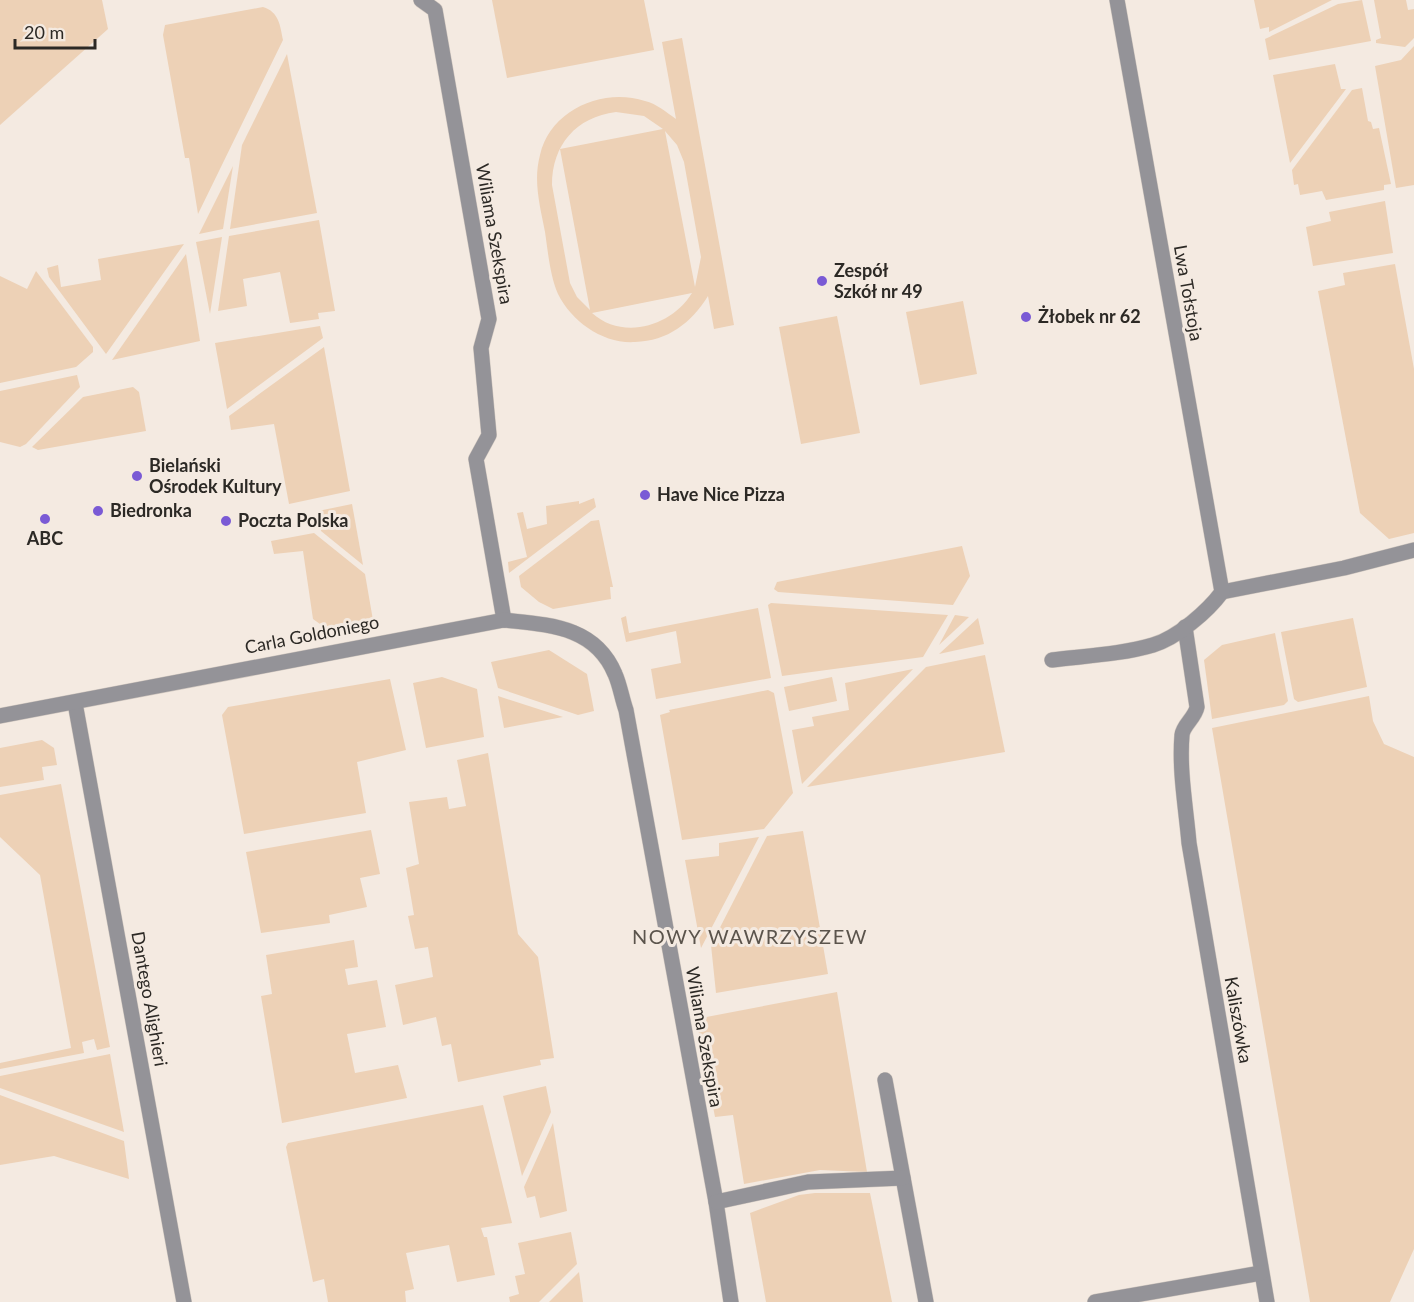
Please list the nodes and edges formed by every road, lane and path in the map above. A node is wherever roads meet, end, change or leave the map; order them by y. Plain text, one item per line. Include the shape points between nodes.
1 (421, 0) edge
2 (1117, 0) edge
3 (1414, 550) edge
4 (1222, 592) junction
5 (504, 620) junction
6 (1185, 627) junction
7 (1052, 660) dead end
8 (615, 673) joint
9 (75, 703) junction
10 (0, 716) edge
11 (885, 1080) dead end
12 (903, 1178) junction
13 (716, 1202) junction
14 (1261, 1273) junction
15 (184, 1302) edge
16 (731, 1302) edge
17 (926, 1302) edge
18 (1095, 1302) edge
19 (1267, 1302) edge

1 - 5 street, Wiliama Szekspira via 435,10 489,319 481,348 489,435 476,459
2 - 4 street, Lwa Tołstoja
3 - 4 street
4 - 6 street via 1212,606
5 - 8 street, Carla Goldoniego via 553,625 591,640
5 - 9 street, Carla Goldoniego
6 - 7 street via 1155,645
6 - 14 street, Kaliszówka via 1197,707 1182,732 1189,843
8 - 13 street, Wiliama Szekspira via 626,710
9 - 10 street, Carla Goldoniego
9 - 15 street, Dantego Alighieri
11 - 12 street
12 - 13 street via 808,1182
12 - 17 street
13 - 16 street, Wiliama Szekspira
14 - 18 street
14 - 19 street, Kaliszówka

